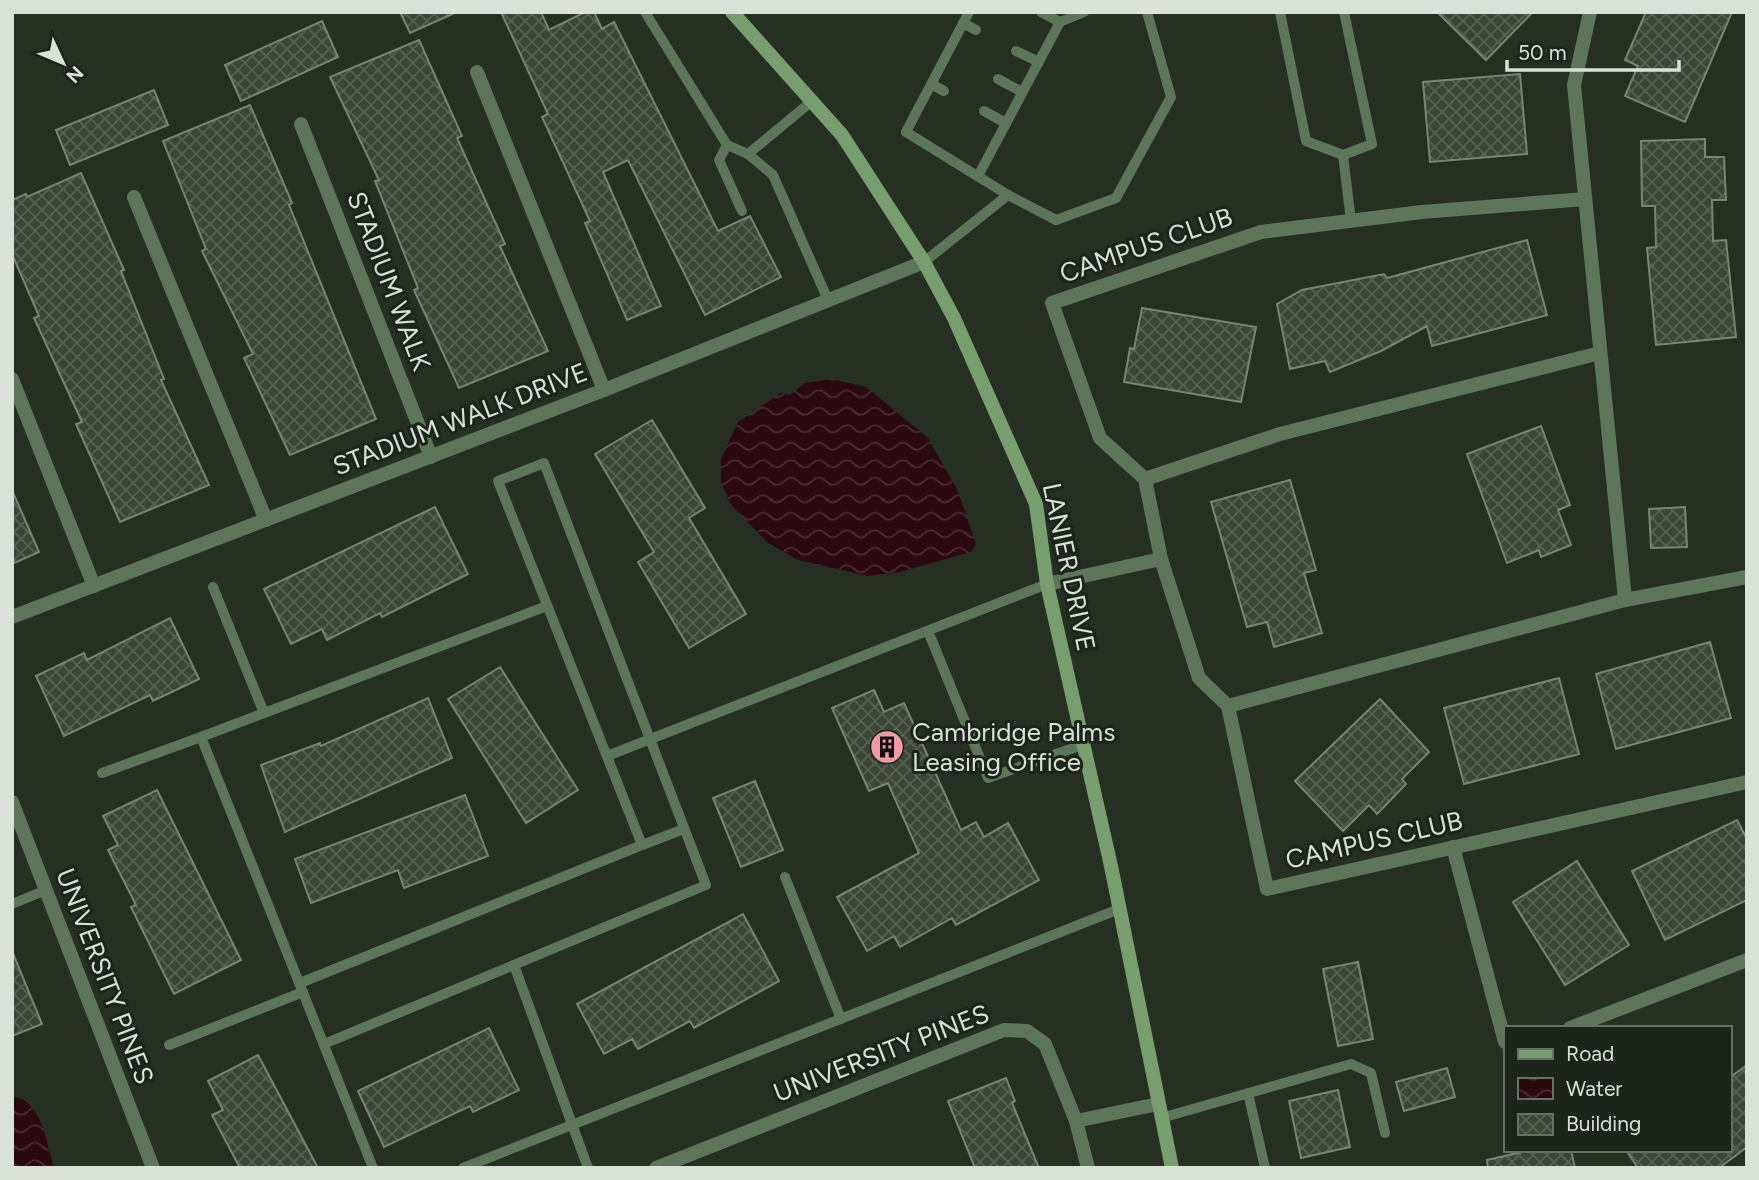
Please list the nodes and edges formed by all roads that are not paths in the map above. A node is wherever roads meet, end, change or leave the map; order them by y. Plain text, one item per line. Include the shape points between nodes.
1 (645, 12) edge
2 (732, 12) edge
3 (969, 12) edge
4 (1041, 12) edge
5 (1084, 12) edge
6 (1147, 12) edge
7 (1280, 12) edge
8 (1344, 12) edge
9 (1590, 12) edge
10 (1060, 22) junction
11 (963, 23) junction
12 (976, 30) dead end
13 (1016, 51) dead end
14 (948, 53) junction
15 (958, 58) dead end
16 (1038, 62) junction
17 (477, 72) dead end
18 (998, 79) dead end
19 (931, 84) junction
20 (944, 91) dead end
21 (1023, 92) junction
22 (811, 101) junction
23 (984, 111) dead end
24 (1006, 122) junction
25 (301, 124) dead end
26 (727, 145) junction
27 (748, 154) junction
28 (1343, 155) junction
29 (978, 176) junction
30 (1008, 195) junction
31 (134, 197) dead end
32 (1585, 199) junction
33 (742, 211) dead end
34 (1351, 221) junction
35 (923, 262) junction
36 (828, 300) junction
37 (1600, 353) junction
38 (12, 379) edge
39 (604, 390) junction
40 (431, 457) junction
41 (1145, 479) junction
42 (266, 520) junction
43 (1161, 559) junction
44 (1747, 577) edge
45 (1047, 584) junction
46 (94, 586) junction
47 (213, 587) dead end
48 (1625, 600) junction
49 (547, 606) junction
50 (12, 617) edge
51 (928, 631) junction
52 (1228, 706) junction
53 (264, 713) junction
54 (201, 737) junction
55 (650, 740) junction
56 (1082, 745) junction
57 (607, 756) junction
58 (103, 773) dead end
59 (1747, 782) edge
60 (12, 802) edge
61 (684, 829) junction
62 (642, 845) junction
63 (1453, 847) junction
64 (785, 877) dead end
65 (46, 890) junction
66 (12, 904) edge
67 (1119, 909) junction
68 (1747, 960) edge
69 (514, 965) junction
70 (301, 988) junction
71 (841, 1019) junction
72 (1575, 1026) edge
73 (1504, 1038) edge
74 (324, 1044) junction
75 (169, 1045) dead end
76 (1248, 1093) junction
77 (1160, 1111) junction
78 (1076, 1121) junction
79 (573, 1125) junction
80 (1385, 1133) dead end
81 (153, 1168) edge
82 (373, 1168) edge
83 (463, 1168) edge
84 (588, 1168) edge
85 (656, 1168) edge
86 (1088, 1168) edge
87 (1172, 1168) edge
88 (1265, 1168) edge

1 - 26 lane
2 - 22 street, LANIER DRIVE
3 - 11 lane
4 - 10 lane
5 - 10 lane
6 - 30 lane via 1171,97 1116,198 1056,220
7 - 28 lane via 1307,141
8 - 28 lane via 1372,144
9 - 32 street via 1574,85
10 - 16 lane
11 - 12 lane
11 - 14 lane
13 - 16 lane
14 - 15 lane
14 - 19 lane
16 - 21 lane
17 - 39 street
18 - 21 lane
19 - 20 lane
19 - 29 lane via 906,132
21 - 24 lane
22 - 27 lane
22 - 35 street, LANIER DRIVE via 842,135
23 - 24 lane
24 - 29 lane
25 - 40 street, STADIUM WALK
26 - 27 lane
26 - 33 lane via 719,160
27 - 36 lane via 773,175
28 - 34 lane
29 - 30 lane
30 - 35 lane
31 - 42 street
32 - 34 street, CAMPUS CLUB
32 - 37 street
34 - 41 street, CAMPUS CLUB via 1261,232 1052,303 1100,438
35 - 36 street, STADIUM WALK DRIVE
35 - 45 street, LANIER DRIVE via 954,318 1036,504
36 - 39 street, STADIUM WALK DRIVE
37 - 41 street via 1280,434
37 - 48 street
38 - 46 street
39 - 40 street, STADIUM WALK DRIVE
40 - 42 street, STADIUM WALK DRIVE
41 - 43 street
42 - 46 street, STADIUM WALK DRIVE
43 - 45 street
43 - 52 street via 1199,678
44 - 48 street
45 - 51 lane
45 - 56 street, LANIER DRIVE
46 - 50 street, STADIUM WALK DRIVE
47 - 53 lane
48 - 52 street
49 - 53 lane
49 - 55 lane via 498,481 544,463
49 - 57 lane
51 - 55 lane
51 - 56 lane via 988,778
52 - 63 street, CAMPUS CLUB via 1267,888
53 - 54 lane
54 - 58 lane
54 - 70 lane
55 - 57 lane
55 - 61 lane
56 - 67 street, LANIER DRIVE
57 - 62 lane
59 - 63 street, CAMPUS CLUB
60 - 65 street, UNIVERSITY PINES
61 - 62 lane
61 - 69 lane via 706,885
62 - 70 lane
63 - 73 street
64 - 71 lane
65 - 66 lane
65 - 81 street, UNIVERSITY PINES
67 - 71 lane
67 - 77 street, LANIER DRIVE
68 - 72 street
69 - 74 lane
69 - 79 lane
70 - 74 lane
70 - 75 lane
71 - 79 lane
74 - 82 lane
76 - 77 lane
76 - 80 lane via 1351,1064 1371,1073
76 - 88 lane
77 - 78 street
77 - 87 street, LANIER DRIVE
78 - 85 street, UNIVERSITY PINES via 1045,1044 1027,1031 1004,1030
78 - 86 street, UNIVERSITY PINES
79 - 83 lane
79 - 84 lane

